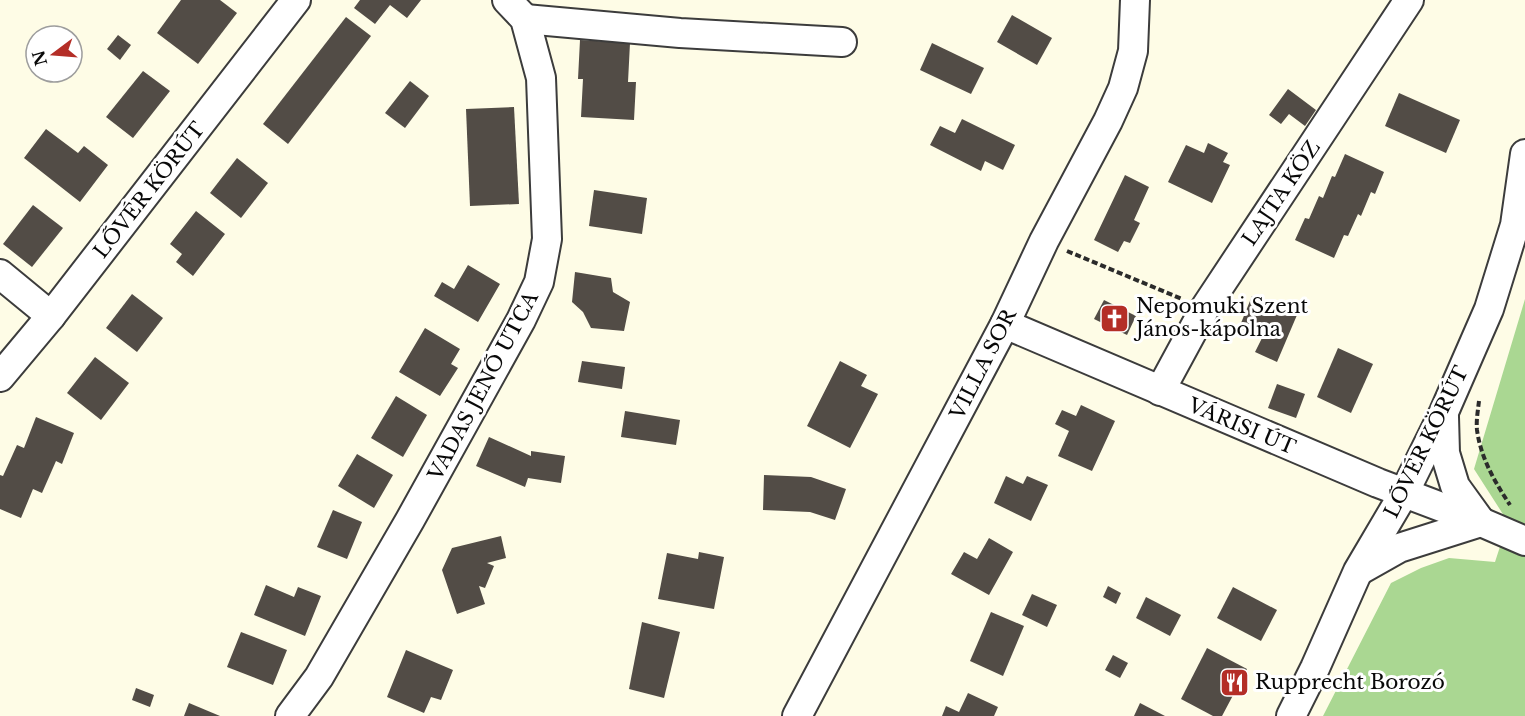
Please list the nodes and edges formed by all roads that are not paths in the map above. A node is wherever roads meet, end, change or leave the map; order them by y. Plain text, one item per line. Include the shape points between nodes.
1 (296, 0) edge
2 (1135, 0) edge
3 (1409, 0) edge
4 (516, 10) edge
5 (842, 42) dead end
6 (1525, 154) edge
7 (0, 273) edge
8 (51, 316) junction
9 (1005, 324) junction
10 (0, 377) edge
11 (1160, 391) junction
12 (1443, 412) junction
13 (1404, 493) junction
14 (1481, 522) junction
15 (1525, 541) edge
16 (1358, 571) junction
17 (290, 716) edge
18 (797, 716) edge
19 (1291, 716) edge

1 - 8 street, LŐVÉR KÖRÚT
2 - 9 street, VILLA SOR via 1133,51 1123,88
3 - 11 street, LAJTA KÖZ via 1205,308
4 - 5 street, VADAS JENŐ UTCA via 680,33
4 - 17 street, VADAS JENŐ UTCA via 541,78 547,238 539,282 410,520 319,677
6 - 12 street, LŐVÉR KÖRÚT via 1515,225 1489,309
7 - 8 street
8 - 10 street, LŐVÉR KÖRÚT
9 - 11 street, VÁRISI ÚT
9 - 18 street, VILLA SOR
11 - 13 street, VÁRISI ÚT
12 - 13 street, LŐVÉR KÖRÚT
12 - 14 street via 1445,453 1455,486
13 - 14 street, VÁRISI ÚT
13 - 16 street, LŐVÉR KÖRÚT
14 - 15 street, VÁRISI ÚT
14 - 16 street via 1399,548
16 - 19 street, LŐVÉR KÖRÚT

